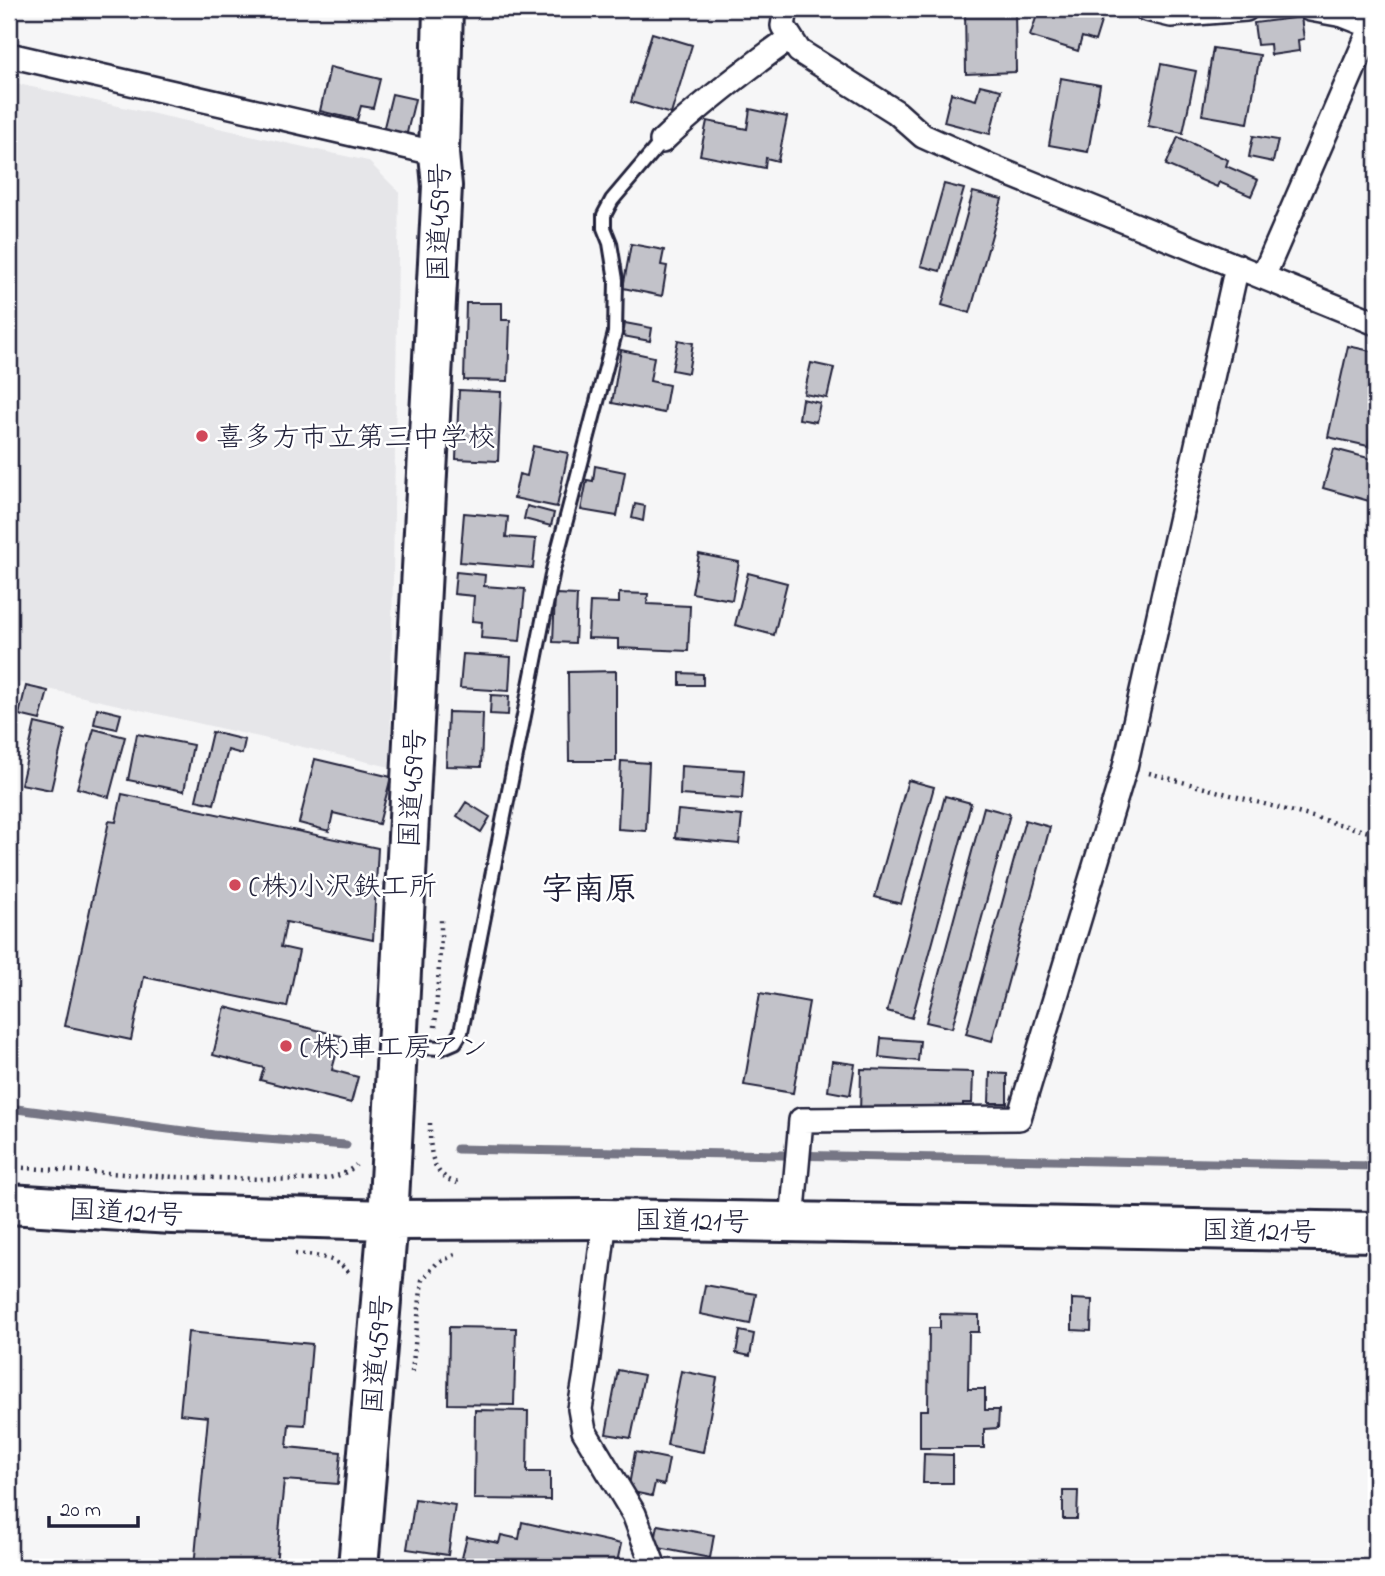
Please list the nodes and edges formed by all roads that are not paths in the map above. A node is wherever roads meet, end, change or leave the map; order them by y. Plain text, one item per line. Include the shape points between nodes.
1 (443, 9) edge
2 (786, 9) edge
3 (1146, 9) edge
4 (1246, 9) edge
5 (1310, 9) edge
6 (1374, 27) edge
7 (790, 38) junction
8 (9, 55) edge
9 (662, 141) joint
10 (439, 154) junction
11 (1237, 266) junction
12 (1263, 277) junction
13 (1376, 323) edge
14 (415, 1047) junction
15 (9, 1205) edge
16 (605, 1219) junction
17 (388, 1220) junction
18 (792, 1222) junction
19 (1376, 1233) edge
20 (358, 1567) edge
21 (654, 1567) edge

1 - 10 highway, 国道459号
2 - 7 street via 783,26
3 - 4 street via 1171,15
5 - 6 street
6 - 12 street
7 - 9 street via 711,96
7 - 11 street via 799,51 896,113 923,136
8 - 10 street
9 - 14 lane via 604,215 616,280 615,333 552,570 461,1032 455,1042 441,1048
10 - 14 highway, 国道459号 via 442,186
11 - 12 street
11 - 18 street via 1125,767 1019,1118 801,1120
12 - 13 street
14 - 17 highway, 国道459号
15 - 17 highway, 国道121号
16 - 17 highway, 国道121号
16 - 18 highway, 国道121号
16 - 21 street via 580,1409 583,1431 634,1514
17 - 20 highway, 国道459号
18 - 19 highway, 国道121号

